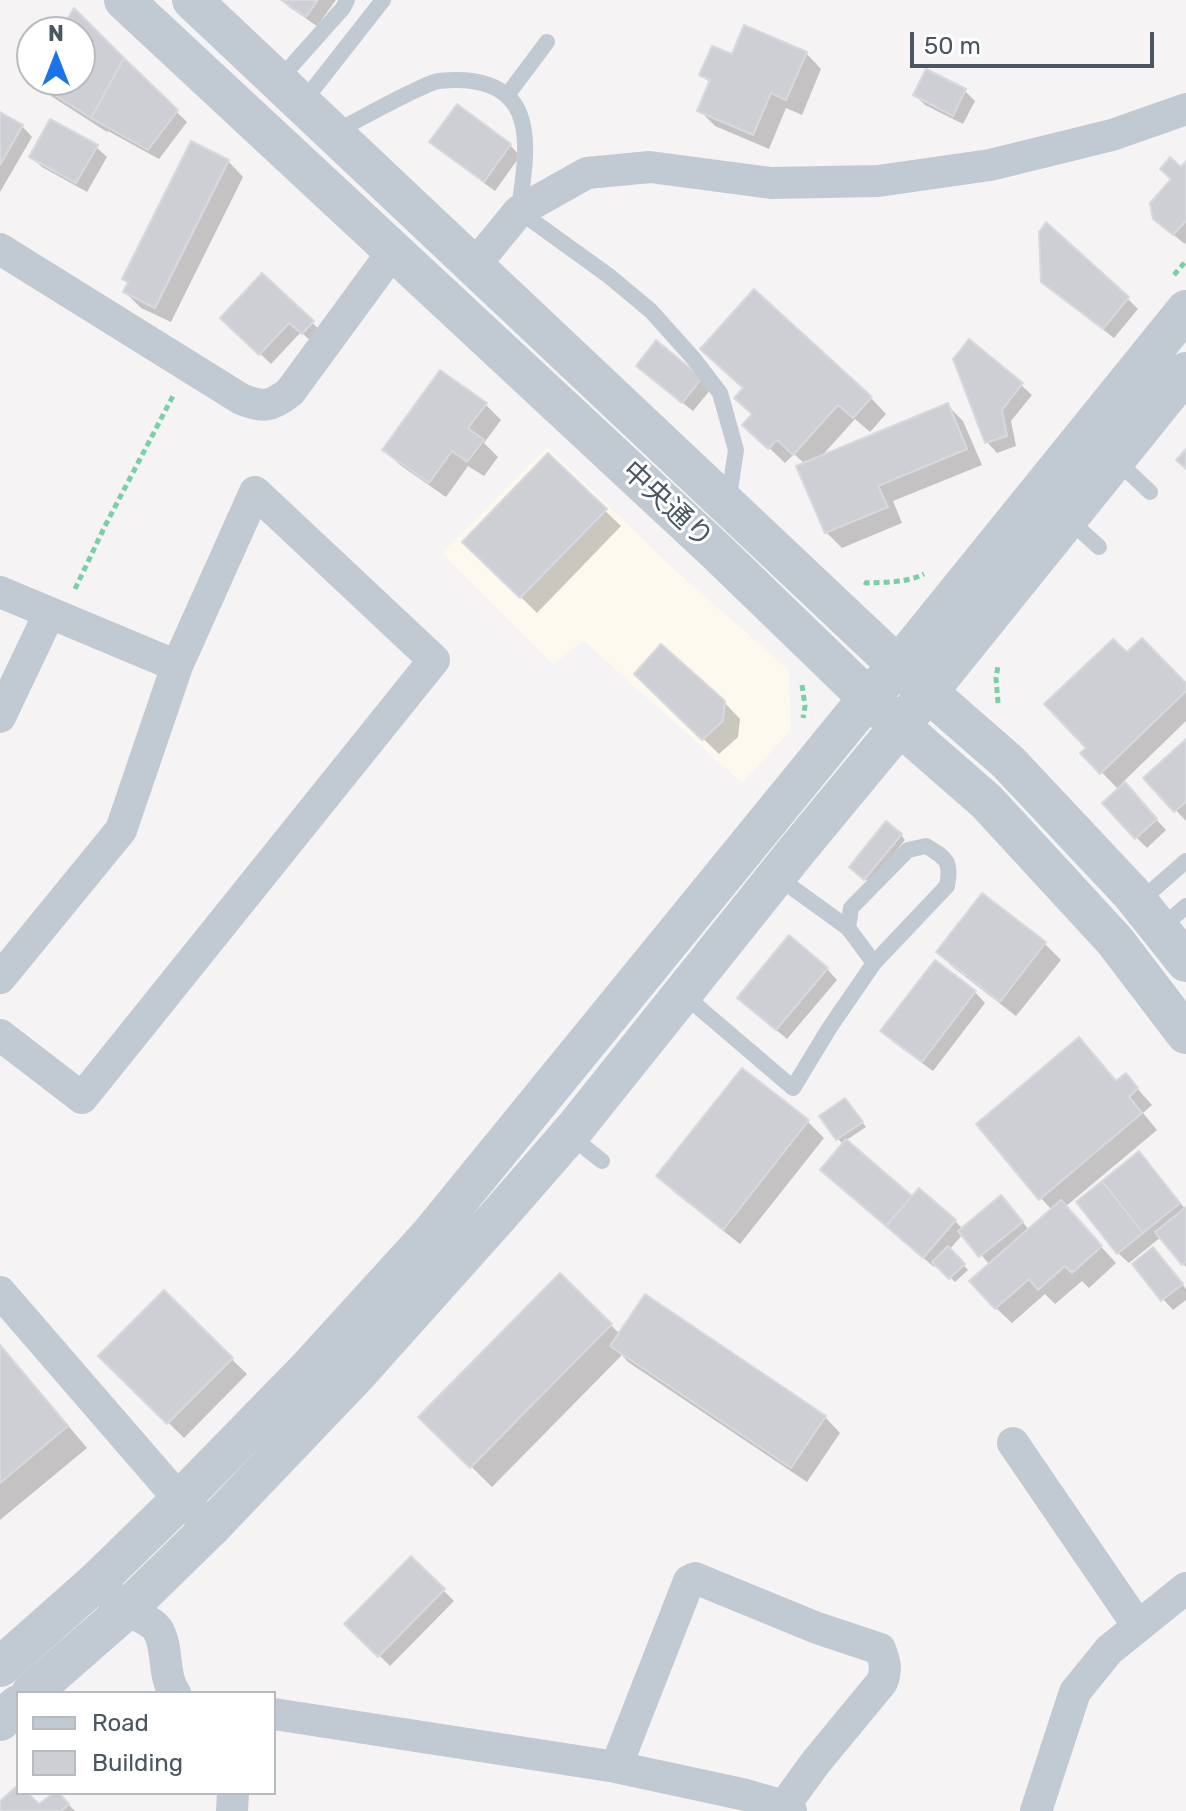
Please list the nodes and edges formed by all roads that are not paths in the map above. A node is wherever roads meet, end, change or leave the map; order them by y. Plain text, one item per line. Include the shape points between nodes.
1 (124, 0) edge
2 (347, 0) edge
3 (383, 0) edge
4 (209, 10) edge
5 (547, 42) dead end
6 (392, 81) dead end
7 (290, 92) junction
8 (508, 94) junction
9 (393, 101) junction
10 (1186, 109) edge
11 (333, 133) junction
12 (519, 211) junction
13 (0, 249) edge
14 (394, 250) junction
15 (474, 266) junction
16 (1177, 296) edge
17 (1186, 372) edge
18 (1115, 460) junction
19 (1150, 492) dead end
20 (728, 505) junction
21 (1068, 519) junction
22 (1099, 547) dead end
23 (0, 592) edge
24 (55, 616) junction
25 (177, 666) junction
26 (898, 666) junction
27 (928, 692) junction
28 (868, 698) junction
29 (0, 717) edge
30 (900, 727) junction
31 (1186, 861) edge
32 (776, 876) junction
33 (848, 928) junction
34 (1172, 931) edge
35 (874, 963) junction
36 (0, 978) edge
37 (683, 993) junction
38 (1186, 1034) edge
39 (0, 1035) edge
40 (569, 1135) junction
41 (602, 1161) dead end
42 (0, 1292) edge
43 (1013, 1443) dead end
44 (180, 1500) junction
45 (212, 1526) junction
46 (96, 1582) junction
47 (1186, 1588) edge
48 (127, 1609) junction
49 (1138, 1626) junction
50 (0, 1667) edge
51 (33, 1691) edge
52 (172, 1691) edge
53 (16, 1707) edge
54 (276, 1714) edge
55 (0, 1721) edge
56 (616, 1767) junction
57 (744, 1803) edge
58 (788, 1809) edge
59 (1036, 1811) edge

1 - 14 street, 中央通り
2 - 7 lane
3 - 7 lane
4 - 7 street, 中央通り
5 - 8 lane
6 - 9 lane
7 - 11 street, 中央通り
8 - 9 lane via 472,81 437,81
8 - 12 lane via 526,140
9 - 11 lane
10 - 12 street via 1112,135 990,165 878,181 771,183 650,167 587,173
11 - 15 street, 中央通り
12 - 15 street
12 - 20 lane via 651,311 720,393 736,450
13 - 14 street via 255,405 270,405 290,392
14 - 28 street, 中央通り
15 - 20 street, 中央通り
16 - 26 street
17 - 18 street
18 - 19 lane
18 - 21 street
20 - 26 street, 中央通り
21 - 22 lane
21 - 27 street
23 - 24 street
24 - 25 street
24 - 29 street
25 - 36 street via 121,830
25 - 39 street via 255,492 434,660 82,1098
26 - 27 street, 中央通り
26 - 28 street
27 - 30 street
27 - 34 street, 中央通り via 1008,762
28 - 30 street, 中央通り
28 - 44 street via 431,1234
30 - 32 street
30 - 38 street, 中央通り via 987,802 1029,847 1115,941
31 - 34 lane
32 - 33 lane
32 - 37 street
33 - 35 lane
33 - 35 lane via 851,908 908,850 926,846 944,856 950,870 947,886
35 - 37 lane via 793,1088
37 - 40 street
40 - 41 lane
40 - 45 street
42 - 44 street
43 - 49 street
44 - 45 street
44 - 46 street
45 - 48 street
46 - 48 street
46 - 50 street
47 - 49 street
48 - 51 street
48 - 52 street via 156,1627
49 - 59 street via 1109,1650 1075,1692
53 - 55 street
54 - 56 street
56 - 57 street
56 - 58 street via 689,1581 695,1578 880,1649 885,1662 882,1682 816,1762
57 - 58 street

